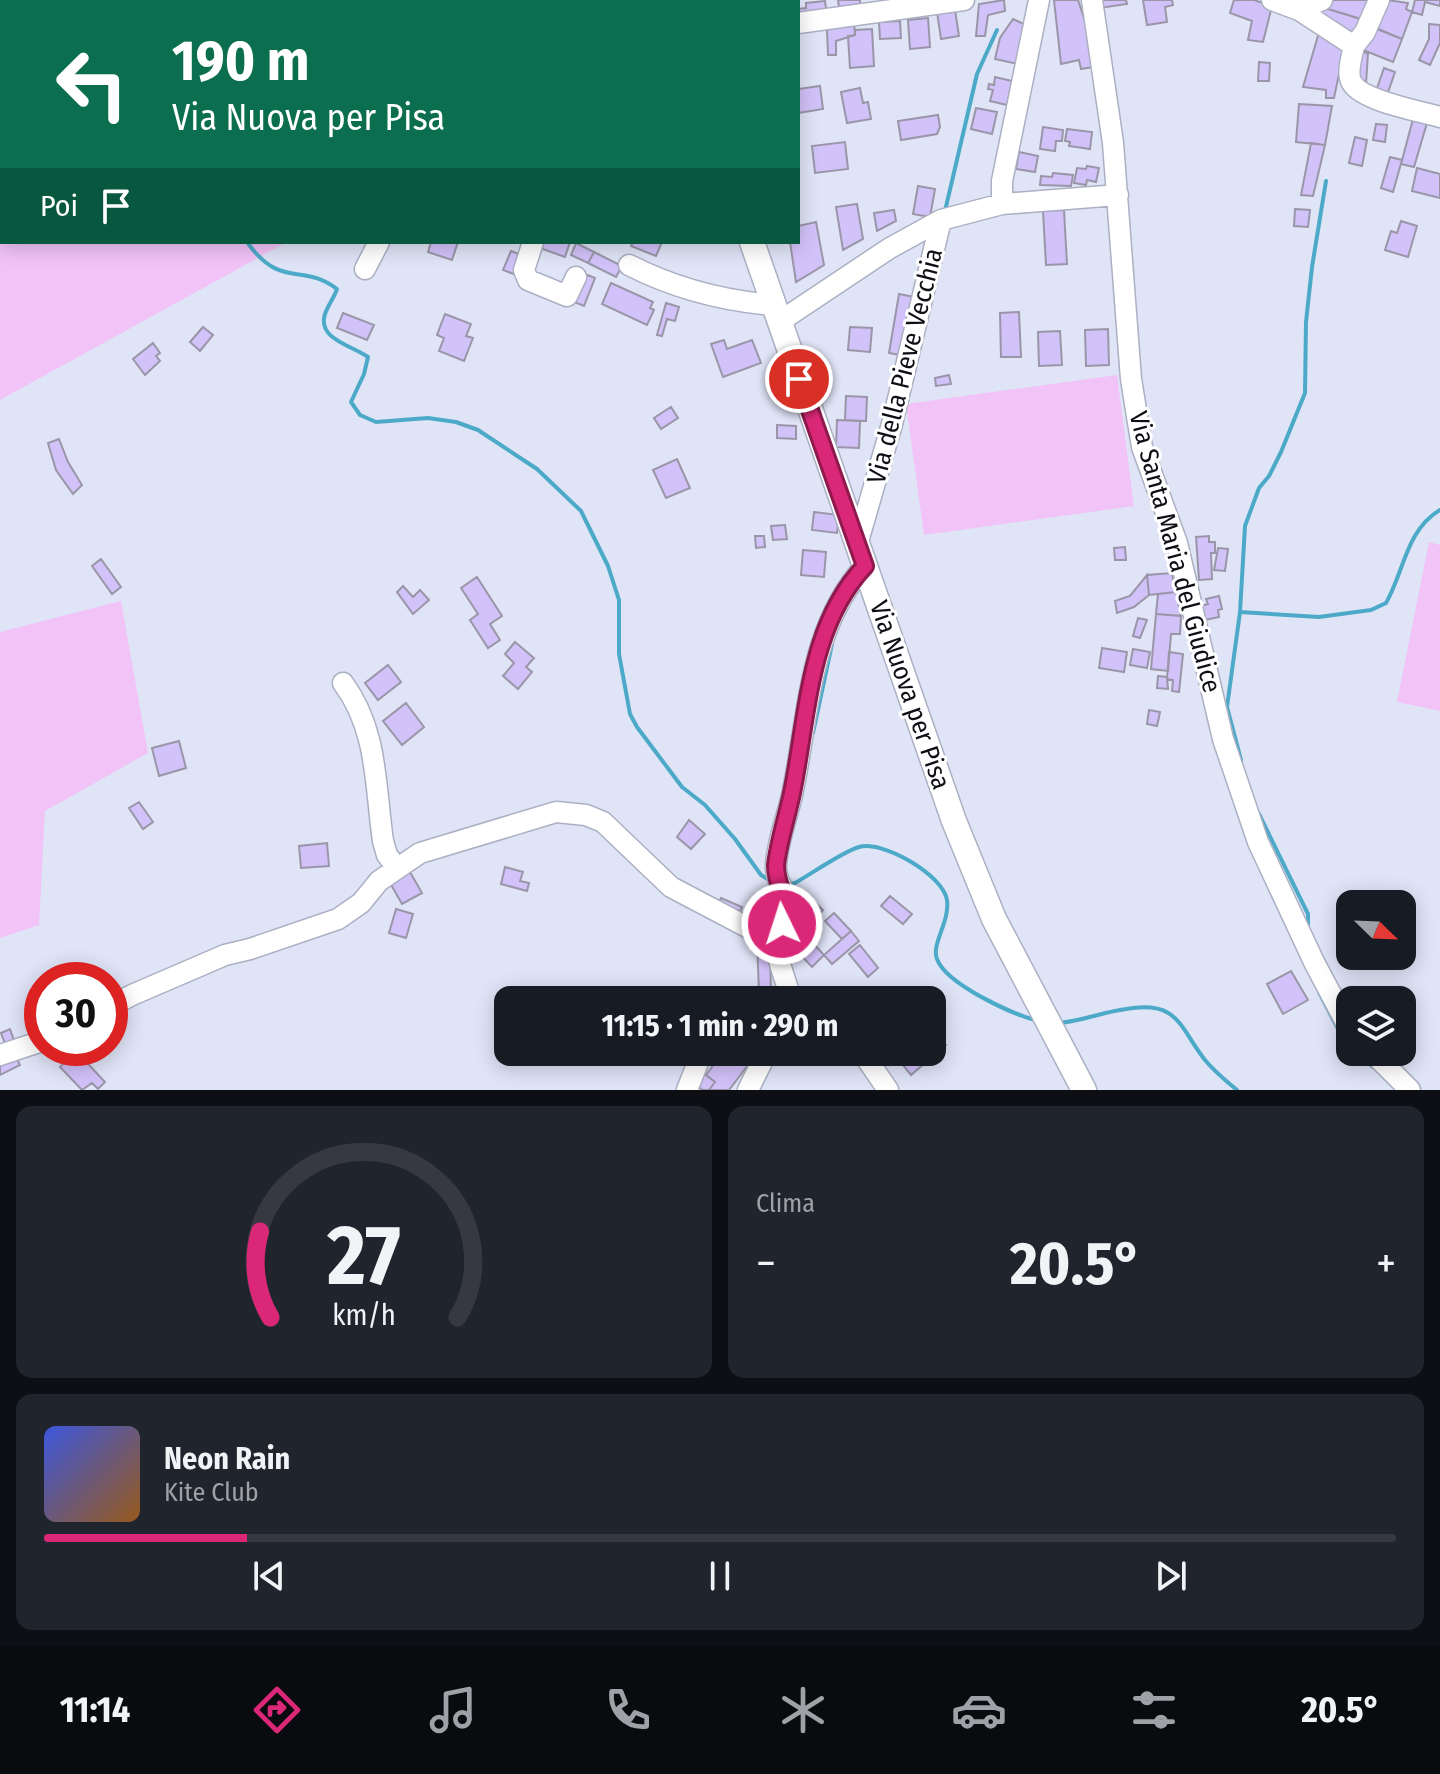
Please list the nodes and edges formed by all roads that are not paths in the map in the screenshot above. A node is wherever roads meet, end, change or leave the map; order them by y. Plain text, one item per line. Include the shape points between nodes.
1 (964, 0) edge
2 (1039, 0) edge
3 (1092, 0) edge
4 (1272, 0) edge
5 (1322, 0) edge
6 (1379, 0) edge
7 (1299, 10) junction
8 (800, 23) edge
9 (1354, 46) junction
10 (1440, 117) edge
11 (1118, 195) junction
12 (1002, 204) junction
13 (941, 220) junction
14 (378, 244) edge
15 (532, 244) edge
16 (753, 244) edge
17 (629, 265) dead end
18 (365, 269) dead end
19 (576, 277) dead end
20 (777, 314) junction
21 (861, 555) junction
22 (343, 683) dead end
23 (397, 868) junction
24 (777, 940) junction
25 (787, 986) edge
26 (128, 997) edge
27 (1336, 1004) edge
28 (24, 1047) edge
29 (0, 1055) edge
30 (696, 1066) edge
31 (760, 1066) edge
32 (872, 1066) edge
33 (1386, 1066) edge
34 (687, 1090) edge
35 (748, 1090) edge
36 (888, 1090) edge
37 (1084, 1090) edge
38 (1410, 1090) edge

1 - 8 street
2 - 12 street via 1002,181
3 - 11 street, Via Santa Maria del Giudice
4 - 7 street
5 - 7 street
6 - 9 street
7 - 9 street
9 - 10 street via 1349,75 1357,88
11 - 12 street, Via della Pieve Vecchia
11 - 27 street, Via Santa Maria del Giudice via 1140,436 1177,543 1223,739 1258,842
12 - 13 street, Via della Pieve Vecchia
13 - 20 street
13 - 21 street, Via della Pieve Vecchia
14 - 18 street
15 - 19 street via 524,270 528,280 567,296
16 - 20 main road, Via Nuova per Pisa
17 - 20 street via 667,282
20 - 21 main road, Via Nuova per Pisa
21 - 24 street, Via della Pieve Vecchia via 814,664 777,854 778,883 788,909
21 - 37 main road, Via Nuova per Pisa via 979,883
22 - 23 street via 368,730 383,841
23 - 24 street via 444,844 572,812 603,822 684,895
23 - 26 street via 338,919 225,955
24 - 25 street, Via della Pieve Vecchia
28 - 29 street
30 - 34 street
31 - 35 street
32 - 36 street
33 - 38 street

